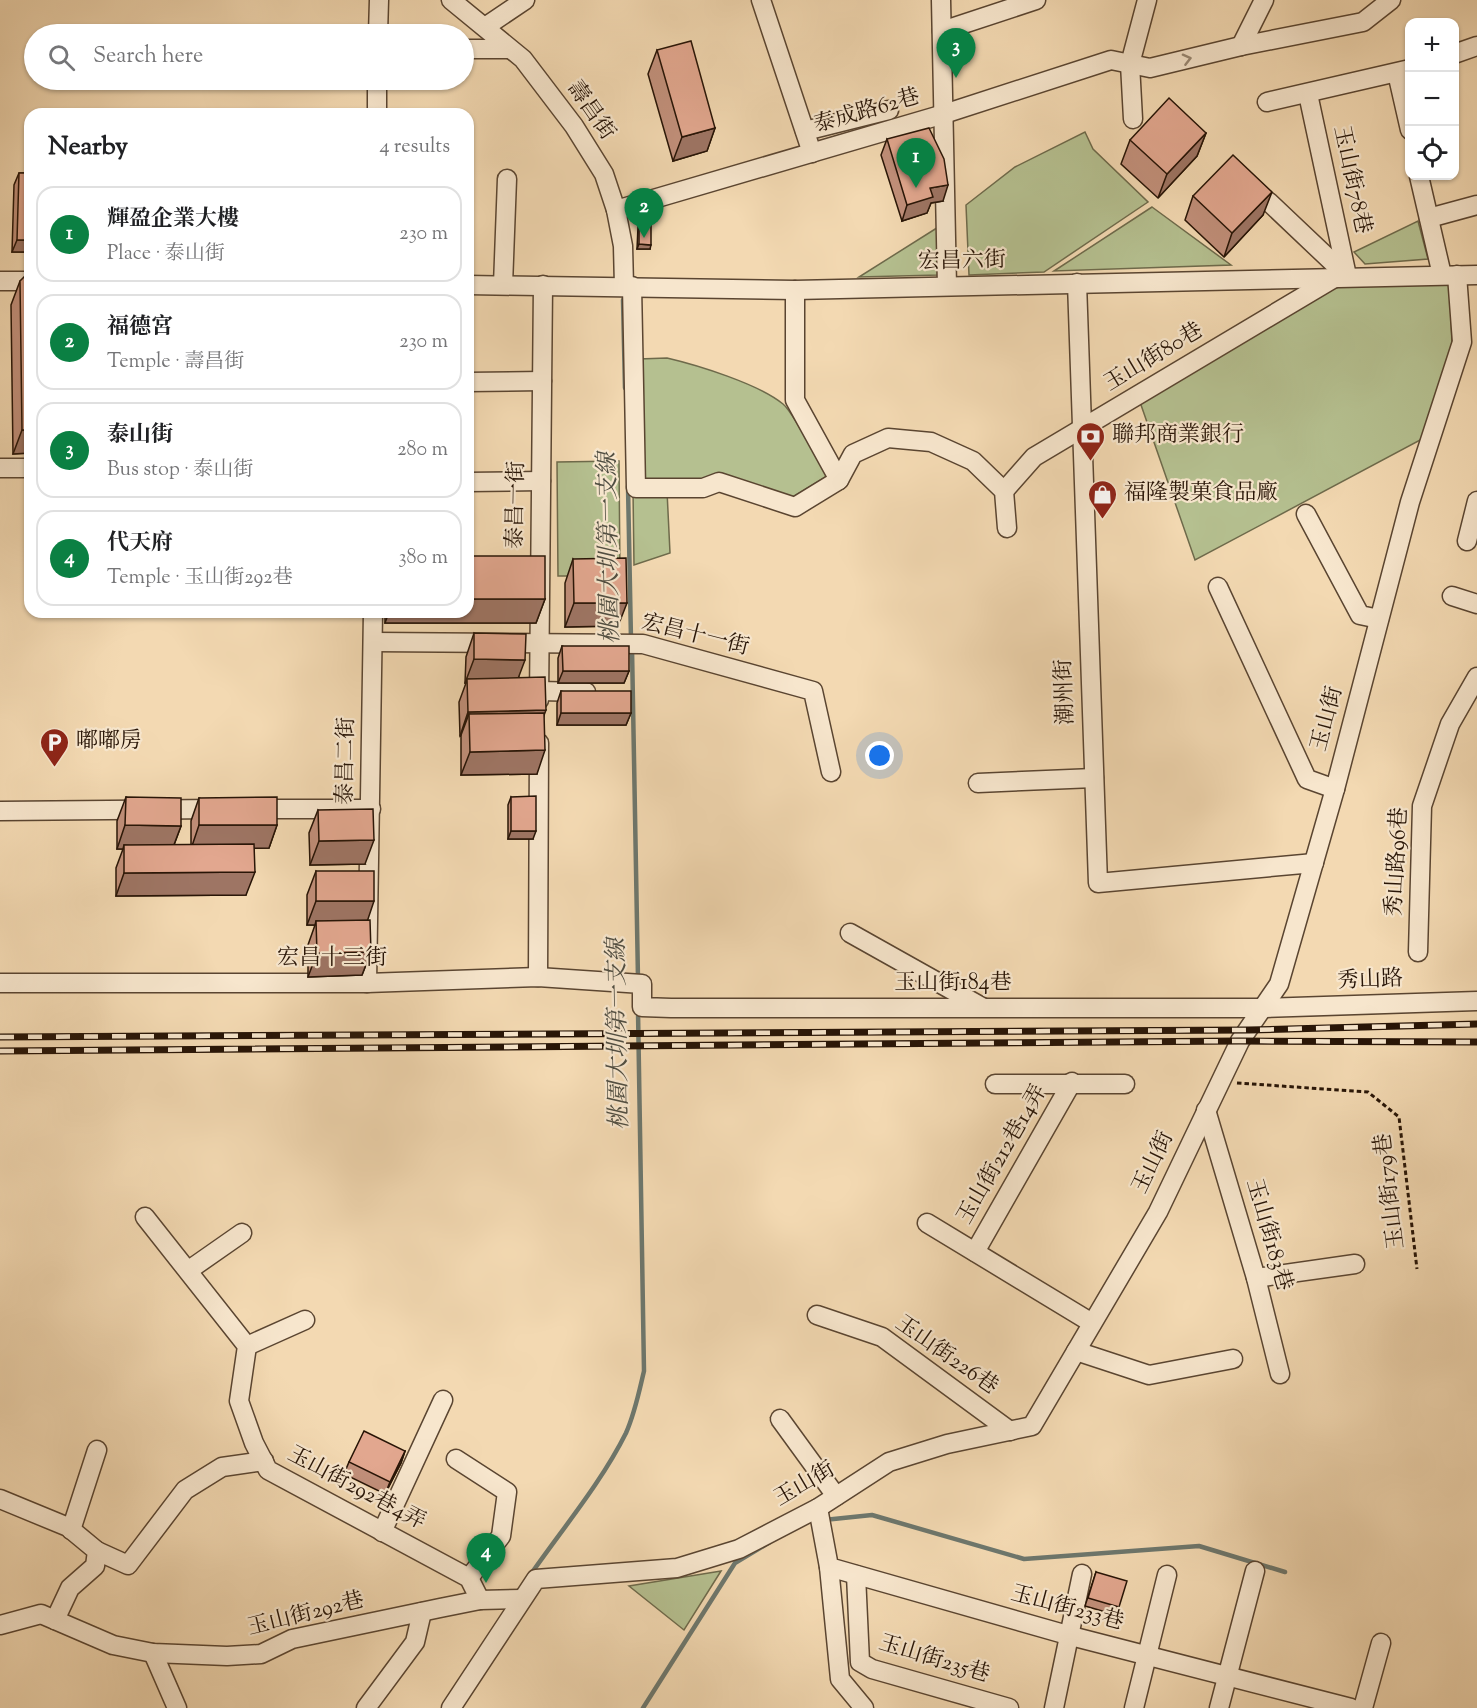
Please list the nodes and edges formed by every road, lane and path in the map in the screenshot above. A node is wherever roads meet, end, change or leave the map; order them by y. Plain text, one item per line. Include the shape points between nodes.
1 (379, 0) edge
2 (451, 0) edge
3 (472, 0) edge
4 (525, 0) edge
5 (761, 0) edge
6 (941, 0) edge
7 (1036, 0) edge
8 (1147, 0) edge
9 (1264, 0) edge
10 (1391, 0) edge
11 (378, 24) edge
12 (485, 27) junction
13 (942, 31) junction
14 (1241, 46) junction
15 (1477, 47) edge
16 (474, 49) edge
17 (507, 49) junction
18 (1459, 53) edge
19 (1130, 64) junction
20 (1403, 71) edge
21 (377, 90) edge
22 (1308, 94) junction
23 (1267, 102) dead end
24 (377, 108) edge
25 (889, 110) dead end
26 (944, 114) junction
27 (1133, 119) dead end
28 (1410, 126) edge
29 (805, 132) junction
30 (812, 153) junction
31 (507, 179) dead end
32 (1420, 180) edge
33 (1269, 202) edge
34 (1477, 205) edge
35 (616, 210) junction
36 (1428, 218) junction
37 (1449, 275) junction
38 (1477, 275) edge
39 (1342, 276) junction
40 (0, 281) edge
41 (24, 281) edge
42 (1077, 283) junction
43 (474, 285) edge
44 (503, 285) junction
45 (543, 285) junction
46 (623, 286) junction
47 (947, 286) junction
48 (795, 290) junction
49 (542, 381) junction
50 (474, 382) edge
51 (1081, 429) junction
52 (0, 468) edge
53 (24, 468) edge
54 (839, 480) junction
55 (541, 481) junction
56 (474, 482) edge
57 (1004, 491) junction
58 (1477, 501) edge
59 (1306, 514) dead end
60 (1007, 528) dead end
61 (1467, 541) dead end
62 (520, 558) edge
63 (540, 558) junction
64 (1218, 586) dead end
65 (1452, 597) dead end
66 (1477, 604) edge
67 (373, 618) edge
68 (1379, 619) junction
69 (373, 642) junction
70 (540, 643) junction
71 (1477, 677) edge
72 (539, 691) junction
73 (609, 692) edge
74 (831, 772) dead end
75 (1094, 778) junction
76 (978, 783) dead end
77 (1335, 789) junction
78 (371, 809) junction
79 (0, 811) edge
80 (1314, 863) junction
81 (850, 933) dead end
82 (1418, 952) dead end
83 (538, 977) junction
84 (0, 983) edge
85 (367, 983) junction
86 (1477, 1001) edge
87 (642, 1007) joint
88 (983, 1008) junction
89 (1265, 1008) junction
90 (1072, 1082) junction
91 (1220, 1082) junction
92 (995, 1084) dead end
93 (1125, 1084) dead end
94 (1206, 1110) junction
95 (145, 1217) dead end
96 (927, 1223) dead end
97 (242, 1233) dead end
98 (975, 1252) junction
99 (1355, 1264) dead end
100 (1417, 1269) dead end
101 (189, 1270) junction
102 (1256, 1278) junction
103 (817, 1315) dead end
104 (305, 1320) dead end
105 (1092, 1323) junction
106 (247, 1346) junction
107 (1076, 1351) junction
108 (1233, 1359) dead end
109 (1280, 1374) dead end
110 (443, 1400) dead end
111 (780, 1419) dead end
112 (1010, 1431) junction
113 (97, 1450) dead end
114 (456, 1459) dead end
115 (264, 1461) junction
116 (836, 1496) junction
117 (0, 1499) edge
118 (820, 1516) junction
119 (71, 1530) junction
120 (382, 1532) junction
121 (97, 1551) junction
122 (829, 1567) junction
123 (1255, 1572) dead end
124 (1082, 1574) dead end
125 (855, 1575) junction
126 (1167, 1575) dead end
127 (468, 1578) junction
128 (481, 1600) junction
129 (521, 1600) junction
130 (422, 1612) junction
131 (55, 1620) junction
132 (0, 1625) edge
133 (1071, 1636) junction
134 (1381, 1643) dead end
135 (153, 1653) junction
136 (1146, 1656) junction
137 (1227, 1677) junction
138 (177, 1708) edge
139 (366, 1708) edge
140 (451, 1708) edge
141 (864, 1708) edge
142 (1009, 1708) edge
143 (1054, 1708) edge
144 (1134, 1708) edge
145 (1219, 1708) edge
146 (1351, 1708) edge
147 (1363, 1708) edge

1 - 11 street
2 - 12 street, 壽昌街
3 - 12 street
4 - 12 street
5 - 29 street
6 - 13 street
7 - 13 street
8 - 19 street
9 - 14 street
10 - 14 street, 泰成路62巷 via 1363,22
12 - 17 street, 壽昌街
13 - 26 street
19 -> 14 street, 泰成路62巷 via 1150,68
15 - 18 street
16 - 17 street
17 - 35 street, 壽昌街 via 523,59 574,126 604,174
19 - 26 street, 泰成路62巷 via 1111,60
19 - 27 street
20 - 22 street
20 - 28 street
21 - 24 street
22 - 23 street
22 - 39 street, 玉山街78巷
25 - 29 street
26 - 30 street, 泰成路62巷
26 - 47 street
29 - 30 street
30 - 35 street, 泰成路62巷
31 - 44 street
32 - 36 street, 玉山街
33 - 39 street
34 - 36 street
35 - 46 street, 壽昌街
36 - 37 street, 玉山街
37 - 38 street
37 - 39 street, 宏昌六街
37 - 68 street, 玉山街 via 1462,342 1410,502
39 - 42 street, 宏昌六街
39 - 51 street, 玉山街80巷
40 - 41 street
42 - 47 street, 宏昌六街
42 - 51 street, 潮州街
43 - 44 street, 宏昌六街
44 - 45 street, 宏昌六街
45 - 46 street, 宏昌六街
45 - 49 street, 泰昌一街
46 - 48 street, 宏昌六街
46 - 54 street, 壽昌街 via 636,488 703,488 719,482 795,507
47 - 48 street, 宏昌六街
48 - 54 street via 795,400
49 - 50 street
49 - 55 street, 泰昌一街
51 - 57 street, 玉山街80巷 via 1034,457
51 - 75 street, 潮州街
52 - 53 street
54 - 57 street via 853,454 888,438 930,442 973,462
55 - 56 street
55 - 63 street, 泰昌一街
57 - 60 street
58 - 61 street
59 - 68 street via 1360,615
62 - 63 street
63 - 70 street, 泰昌一街
64 - 77 street via 1307,779
65 - 66 street
67 - 69 street, 泰昌二街
68 - 77 street, 玉山街
69 - 70 street, 宏昌十一街
69 - 78 street, 泰昌二街
70 - 72 street, 泰昌一街
70 - 74 street, 宏昌十一街 via 631,644 813,691
71 - 82 street, 秀山路96巷 via 1450,724 1422,806
72 - 73 street
72 - 83 street, 泰昌一街
75 - 76 street
75 - 80 street, 潮州街 via 1098,883
77 - 80 street, 玉山街
78 - 79 street
78 - 85 street, 泰昌二街
80 - 89 street, 玉山街 via 1280,984
81 - 88 street
83 - 85 street, 宏昌十三街
83 - 87 street, 宏昌十三街 via 636,983
84 - 85 street, 宏昌十三街
86 - 89 street, 秀山路
87 - 88 street, 玉山街184巷
88 - 89 street, 玉山街184巷
89 - 91 street, 玉山街 via 1240,1041
90 - 92 street
90 - 93 street
90 - 98 street, 玉山街212巷14弄
91 - 94 street, 玉山街
91 - 100 path, 玉山街179巷 via 1368,1092 1399,1117
94 - 102 street, 玉山街183巷
94 - 105 street, 玉山街 via 1158,1212
95 - 101 street
96 - 98 street
97 - 101 street
98 - 105 street
99 - 102 street
101 - 106 street
102 - 109 street, 玉山街183巷
103 - 112 street, 玉山街226巷 via 882,1337
104 - 106 street
105 - 107 street, 玉山街
106 - 115 street, 玉山街292巷4弄 via 239,1401
107 - 108 street via 1149,1375
107 - 112 street, 玉山街 via 1032,1426
110 - 120 street
111 - 116 street
112 - 116 street, 玉山街 via 947,1444 889,1462
113 - 119 street
114 - 127 street via 507,1492 501,1536
115 - 120 street, 玉山街292巷4弄 via 268,1470
115 - 121 street via 222,1467 185,1490 128,1565
116 - 118 street, 玉山街
117 - 119 street
118 - 122 street
118 - 129 street, 玉山街 via 739,1549 677,1568 536,1579
119 - 121 street
120 - 127 street, 玉山街292巷4弄
121 - 131 street via 96,1566 69,1588
122 - 125 street, 玉山街233巷
122 - 141 street via 840,1679
123 - 137 street
124 - 133 street
125 - 133 street, 玉山街233巷
125 - 142 street, 玉山街235巷 via 860,1662 872,1669
126 - 136 street
127 - 128 street
128 - 129 street, 玉山街292巷
128 - 130 street, 玉山街292巷
129 - 140 street, 玉山街
130 - 135 street, 玉山街292巷 via 292,1639 261,1654
130 - 139 street via 415,1642
131 - 132 street, 玉山街292巷 via 41,1614
131 - 135 street, 玉山街292巷 via 113,1645
133 - 136 street, 玉山街233巷
133 - 143 street
134 - 147 street
135 - 138 street
136 - 137 street, 玉山街233巷
136 - 144 street
137 - 145 street
137 - 146 street, 玉山街233巷

